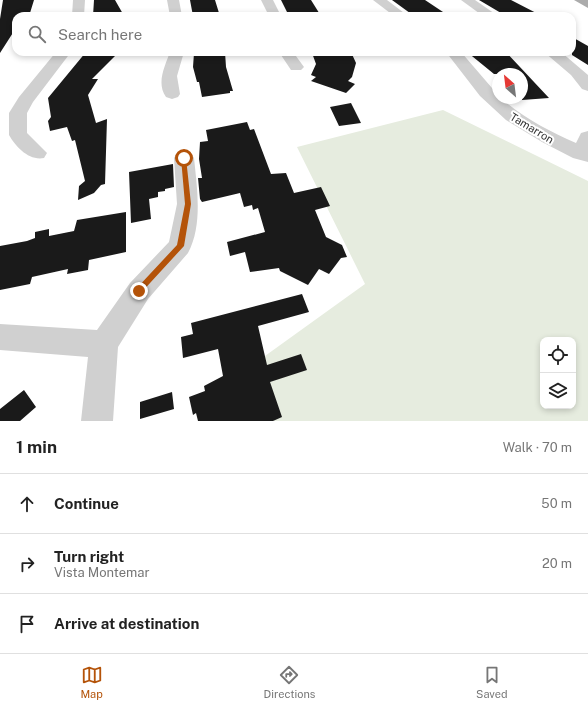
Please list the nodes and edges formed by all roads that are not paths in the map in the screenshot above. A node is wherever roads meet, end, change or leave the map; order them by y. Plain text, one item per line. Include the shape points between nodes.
1 (79, 0) edge
2 (173, 0) edge
3 (267, 0) edge
4 (379, 0) edge
5 (467, 0) edge
6 (580, 0) edge
7 (588, 4) edge
8 (78, 12) edge
9 (175, 12) edge
10 (273, 12) edge
11 (396, 12) edge
12 (486, 12) edge
13 (61, 56) edge
14 (176, 56) edge
15 (289, 56) edge
16 (456, 56) edge
17 (556, 56) edge
18 (296, 67) dead end
19 (588, 86) edge
20 (172, 94) dead end
21 (585, 148) edge
22 (37, 153) dead end
23 (184, 158) dead end
24 (0, 337) edge
25 (104, 344) junction
26 (97, 421) edge

1 - 8 street
2 - 9 street
3 - 10 street
4 - 11 street
5 - 12 street
6 - 7 main road
13 - 22 street via 18,113 18,135
14 - 20 street via 169,76
15 - 18 street
16 - 21 street, Tamarron via 490,97 512,117 545,137
17 - 19 street via 584,79
23 - 25 street via 188,204 180,246 139,291
24 - 25 street
25 - 26 street

